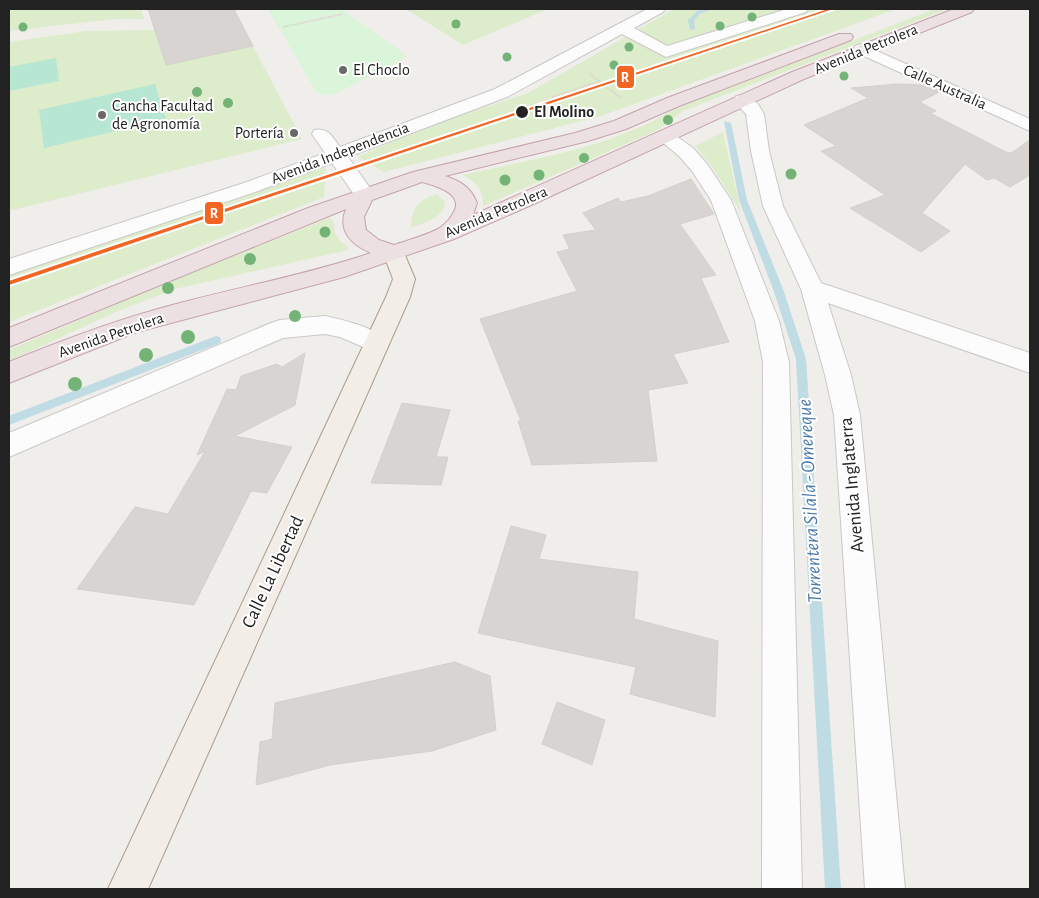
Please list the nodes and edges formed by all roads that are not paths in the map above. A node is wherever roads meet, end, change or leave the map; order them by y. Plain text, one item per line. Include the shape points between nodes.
1 (658, 9) edge
2 (801, 9) edge
3 (967, 9) edge
4 (622, 28) junction
5 (862, 30) dead end
6 (861, 49) junction
7 (742, 100) junction
8 (1030, 126) edge
9 (321, 134) dead end
10 (665, 137) junction
11 (336, 155) junction
12 (420, 176) junction
13 (365, 195) junction
14 (446, 234) junction
15 (394, 253) junction
16 (9, 267) edge
17 (812, 289) junction
18 (9, 338) edge
19 (377, 344) junction
20 (1030, 363) edge
21 (9, 373) edge
22 (9, 445) edge
23 (128, 889) edge
24 (782, 889) edge
25 (884, 889) edge

1 - 4 street, Avenida Independencia
2 - 4 street via 666,52
3 - 6 highway, Avenida Petrolera
4 - 11 street, Avenida Independencia via 501,93
5 - 12 highway, Avenida Petrolera via 620,125
6 - 7 highway, Avenida Petrolera
6 - 8 street, Calle Australia
7 - 10 highway, Avenida Petrolera
7 - 17 street, Avenida Inglaterra via 755,114 773,206
9 - 11 street
10 - 14 highway, Avenida Petrolera
10 - 24 street via 686,152 721,200 766,321 776,362
11 - 13 street
11 - 16 street, Avenida Independencia via 251,187
12 - 13 highway, Avenida Petrolera
12 - 14 highway via 450,183 466,199 461,220
13 - 15 highway via 355,207 352,227 366,242
13 - 18 highway, Avenida Petrolera
14 - 15 highway, Avenida Petrolera
15 - 19 main road, Calle La Libertad via 404,279
15 - 21 highway, Avenida Petrolera via 352,267 146,320
17 - 20 street
17 - 25 street, Avenida Inglaterra via 847,415
19 - 22 street via 345,329 325,325 280,329
19 - 23 main road, Calle La Libertad

